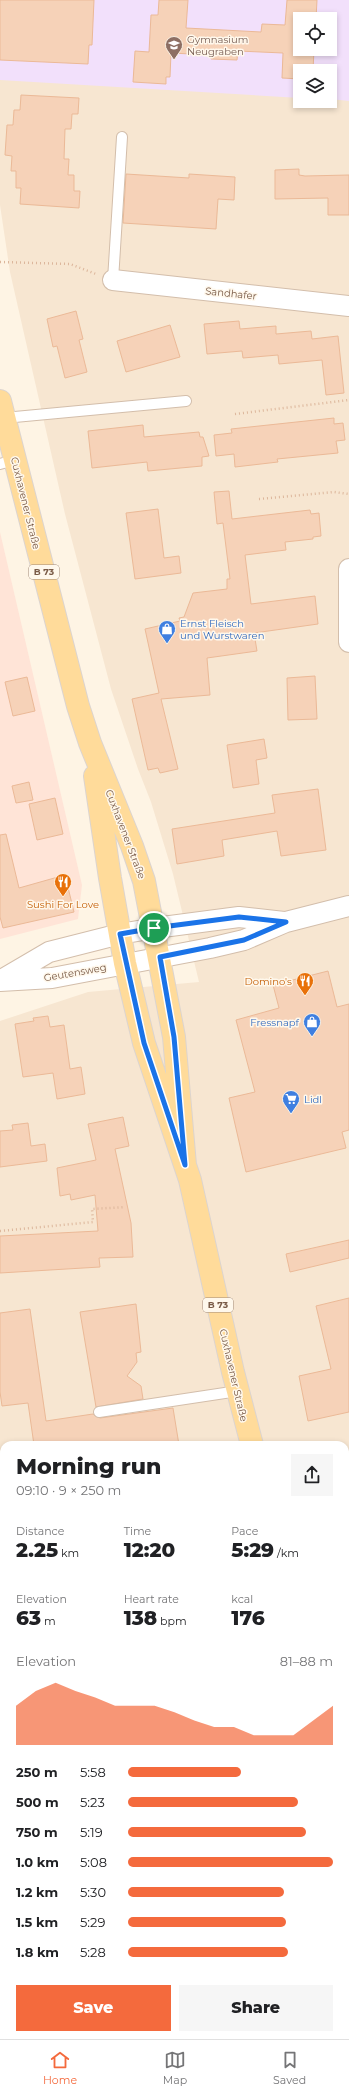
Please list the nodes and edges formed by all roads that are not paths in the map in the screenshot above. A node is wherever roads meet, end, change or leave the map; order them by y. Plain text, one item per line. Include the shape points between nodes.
1 (122, 137) dead end
2 (113, 280) joint
3 (349, 306) edge
4 (186, 401) dead end
5 (2, 409) edge
6 (8, 462) edge
7 (349, 569) edge
8 (349, 642) edge
9 (90, 743) junction
10 (349, 906) edge
11 (286, 922) junction
12 (154, 928) junction
13 (120, 934) junction
14 (160, 957) junction
15 (125, 963) junction
16 (0, 981) edge
17 (185, 1165) junction
18 (238, 1391) junction
19 (99, 1412) dead end
20 (251, 1441) edge

1 - 2 lane
2 - 3 street, Sandhafer
4 - 5 lane
5 - 6 main road, Cuxhavener Straße / B 73
6 - 9 main road, Cuxhavener Straße / B 73
7 - 8 street
9 - 12 main road, Cuxhavener Straße / B 73 via 142,873
9 - 13 main road, Cuxhavener Straße / B 73
10 - 11 street
11 - 12 street, Geutensweg via 239,917
11 - 14 street, Geutensweg via 244,940
12 - 13 street, Geutensweg
12 - 14 main road, Cuxhavener Straße / B 73
13 - 15 main road, Cuxhavener Straße / B 73
13 - 16 street, Geutensweg via 49,952
14 - 15 street, Geutensweg
14 - 17 main road, Cuxhavener Straße / B 73 via 174,1037
15 - 16 street, Geutensweg via 52,978
15 - 17 main road, Cuxhavener Straße / B 73 via 144,1043
17 - 18 main road, Cuxhavener Straße / B 73
18 - 19 lane
18 - 20 main road, Cuxhavener Straße / B 73

